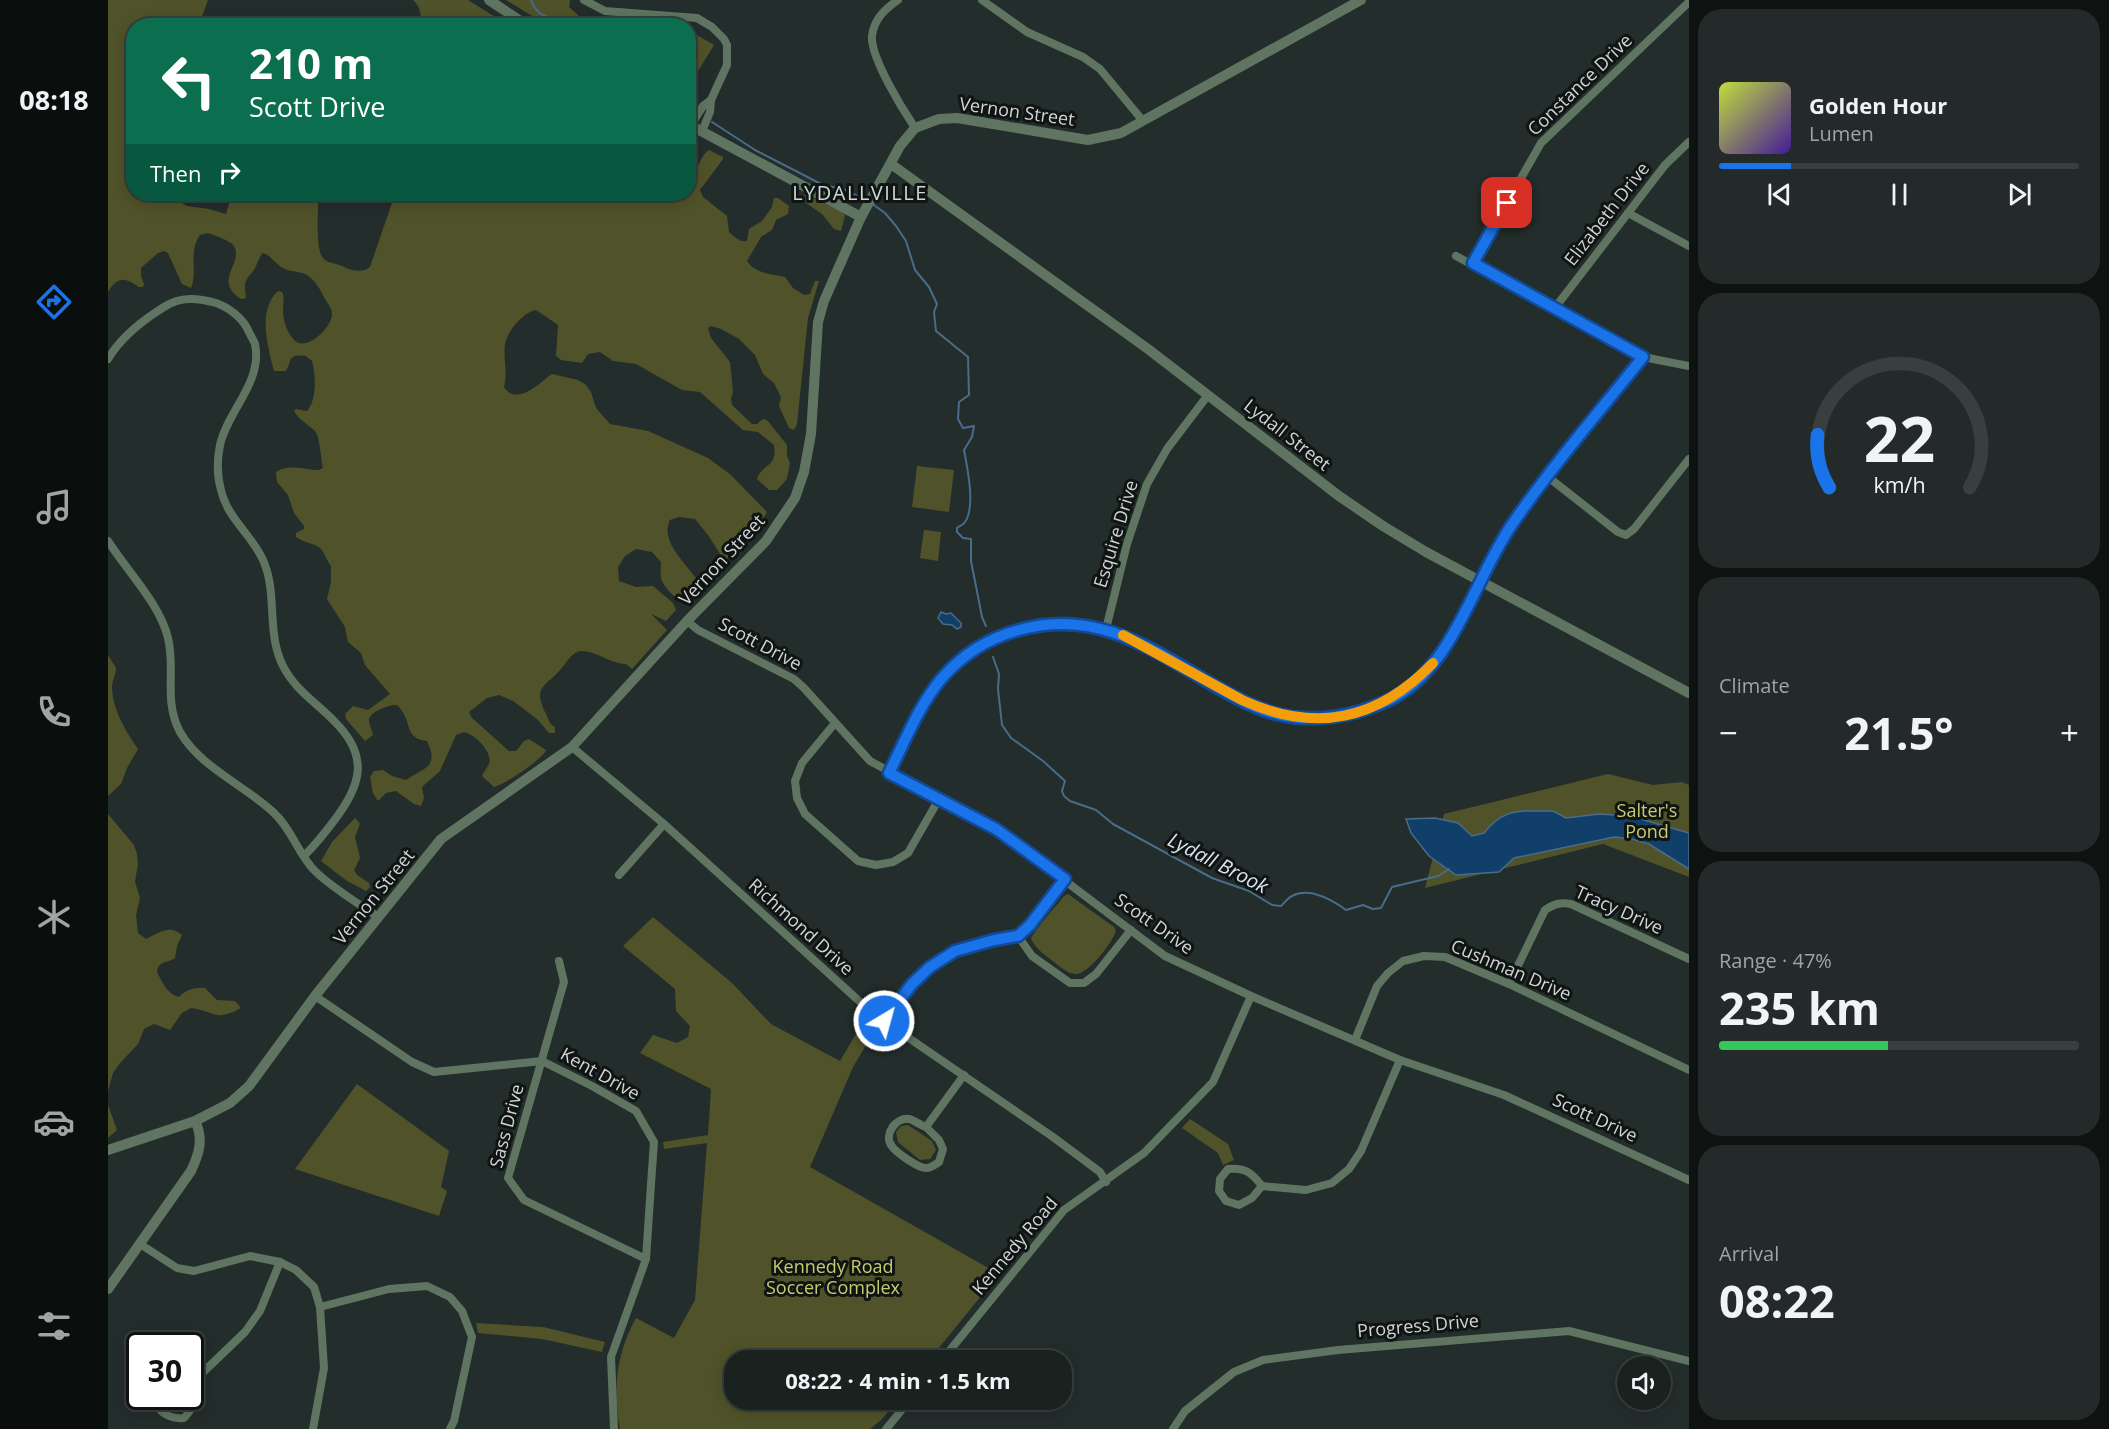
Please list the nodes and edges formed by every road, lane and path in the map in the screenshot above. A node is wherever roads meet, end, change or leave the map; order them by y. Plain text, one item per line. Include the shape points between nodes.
1 (489, 0) edge
2 (584, 0) edge
3 (898, 0) edge
4 (982, 0) edge
5 (1361, 0) edge
6 (1689, 2) edge
7 (516, 18) edge
8 (704, 113) junction
9 (696, 120) edge
10 (1143, 121) junction
11 (696, 128) edge
12 (915, 128) junction
13 (702, 131) junction
14 (1689, 142) edge
15 (891, 164) junction
16 (1628, 213) junction
17 (861, 217) junction
18 (1689, 246) edge
19 (1456, 256) dead end
20 (1473, 263) junction
21 (1554, 309) junction
22 (1643, 357) junction
23 (108, 359) edge
24 (1689, 366) edge
25 (1208, 395) junction
26 (1689, 459) edge
27 (1548, 477) junction
28 (108, 541) edge
29 (1481, 582) junction
30 (687, 621) junction
31 (1106, 629) junction
32 (1689, 693) edge
33 (835, 723) junction
34 (572, 747) junction
35 (889, 773) junction
36 (939, 798) junction
37 (664, 824) junction
38 (304, 856) junction
39 (619, 875) dead end
40 (1065, 879) junction
41 (378, 917) junction
42 (1131, 930) junction
43 (1018, 936) junction
44 (1689, 959) edge
45 (559, 961) dead end
46 (1509, 984) junction
47 (315, 996) junction
48 (1251, 996) junction
49 (884, 1021) junction
50 (1355, 1040) junction
51 (1400, 1060) junction
52 (542, 1061) junction
53 (1689, 1070) edge
54 (964, 1075) junction
55 (195, 1121) junction
56 (926, 1127) junction
57 (108, 1150) edge
58 (1689, 1180) edge
59 (1106, 1182) junction
60 (1262, 1186) junction
61 (140, 1244) junction
62 (645, 1259) junction
63 (280, 1262) junction
64 (108, 1289) edge
65 (320, 1307) junction
66 (950, 1350) edge
67 (1689, 1361) edge
68 (204, 1370) edge
69 (160, 1410) edge
70 (191, 1410) edge
71 (902, 1410) edge
72 (313, 1429) edge
73 (450, 1429) edge
74 (614, 1429) edge
75 (886, 1429) edge
76 (1173, 1429) edge

1 - 7 street
2 - 8 street via 605,11 697,18 712,27 727,45 727,65
3 - 12 street via 879,17 872,36 873,48
4 - 10 street via 1027,32 1083,57 1100,69
5 - 10 street, Vernon Street
6 - 20 street, Constance Drive via 1541,143
8 - 9 street
8 - 13 street
10 - 12 street, Vernon Street via 1121,133 1088,140 957,118 939,119
11 - 13 street
12 - 15 street, Vernon Street
13 - 17 street
14 - 16 street, Elizabeth Drive via 1665,165
15 - 17 street, Vernon Street
15 - 25 street, Lydall Street
16 - 18 street
16 - 21 street, Elizabeth Drive
17 - 30 street, Vernon Street via 818,322 808,454 795,498 766,540
19 - 20 street
20 - 21 street
21 - 22 street
22 - 24 street
22 - 27 street
23 - 38 street via 146,318 171,303 196,298 225,306 244,324 255,344 255,371 220,444 221,492 232,517 263,559 282,665 294,684 350,740 358,763 349,801
25 - 29 street, Lydall Street via 1360,511
25 - 31 street, Esquire Drive via 1167,449 1147,484
26 - 27 street via 1626,535
27 - 29 street via 1511,525
28 - 38 street via 159,615 168,637 172,710 180,732 199,755 273,812
29 - 31 street via 1450,639 1416,681 1385,702 1329,718 1302,718 1262,710 1136,641
29 - 32 street, Lydall Street
30 - 33 street, Scott Drive via 794,680
30 - 34 street, Vernon Street
31 - 35 street via 1068,624 1033,626 1005,633 979,647 941,680
33 - 35 street, Scott Drive via 870,761
33 - 36 street via 802,763 795,781 797,798 805,814 858,861 876,865 893,862 908,853
34 - 37 street, Richmond Drive
34 - 41 street, Vernon Street via 441,839
35 - 36 street, Scott Drive
36 - 40 street, Scott Drive via 996,829
37 - 39 street
37 - 49 street, Richmond Drive
38 - 41 street via 315,871
40 - 42 street, Scott Drive
40 - 43 street
41 - 47 street, Vernon Street
42 - 43 street via 1096,975 1084,983 1070,983 1032,956
42 - 48 street, Scott Drive via 1173,960
43 - 49 street via 984,942 946,956 912,984
44 - 46 street, Tracy Drive via 1563,902 1545,910
45 - 52 street, Sass Drive via 564,982
46 - 50 street, Cushman Drive via 1445,957 1403,961 1377,986
46 - 53 street, Cushman Drive
47 - 52 street, Kent Drive via 412,1062 434,1072
47 - 55 street, Vernon Street via 249,1086 230,1103
48 - 50 street, Scott Drive
48 - 59 street, Kennedy Road via 1213,1082 1144,1153
49 - 54 street, Richmond Drive
50 - 51 street, Scott Drive
51 - 58 street, Scott Drive via 1504,1095
51 - 60 street via 1361,1151 1349,1169 1332,1183 1306,1190
52 - 62 street, Kent Drive via 636,1111 654,1142
52 - 62 street, Sass Drive via 508,1178 524,1200
54 - 56 street
54 - 59 street, Richmond Drive via 1100,1172
55 - 57 street, Vernon Street
55 - 61 street via 201,1133 197,1160
56 - 56 street via 903,1119 892,1126 888,1137 902,1155 928,1168 939,1162 943,1149
59 - 66 street, Kennedy Road via 1064,1210
60 - 60 street via 1252,1173 1239,1167 1228,1169 1220,1179 1219,1191 1227,1201 1239,1205
61 - 63 street via 177,1268 194,1271 250,1256
61 - 64 street
62 - 74 street, Kent Drive via 611,1357
63 - 65 street via 296,1270 314,1287
63 - 68 street via 260,1311 245,1332
65 - 72 street via 324,1368
65 - 73 street via 389,1289 427,1286 450,1297 462,1311 472,1336
67 - 76 street, Progress Drive via 1569,1331 1263,1360 1234,1372 1185,1411
69 - 70 street via 169,1417 184,1418
71 - 75 street

